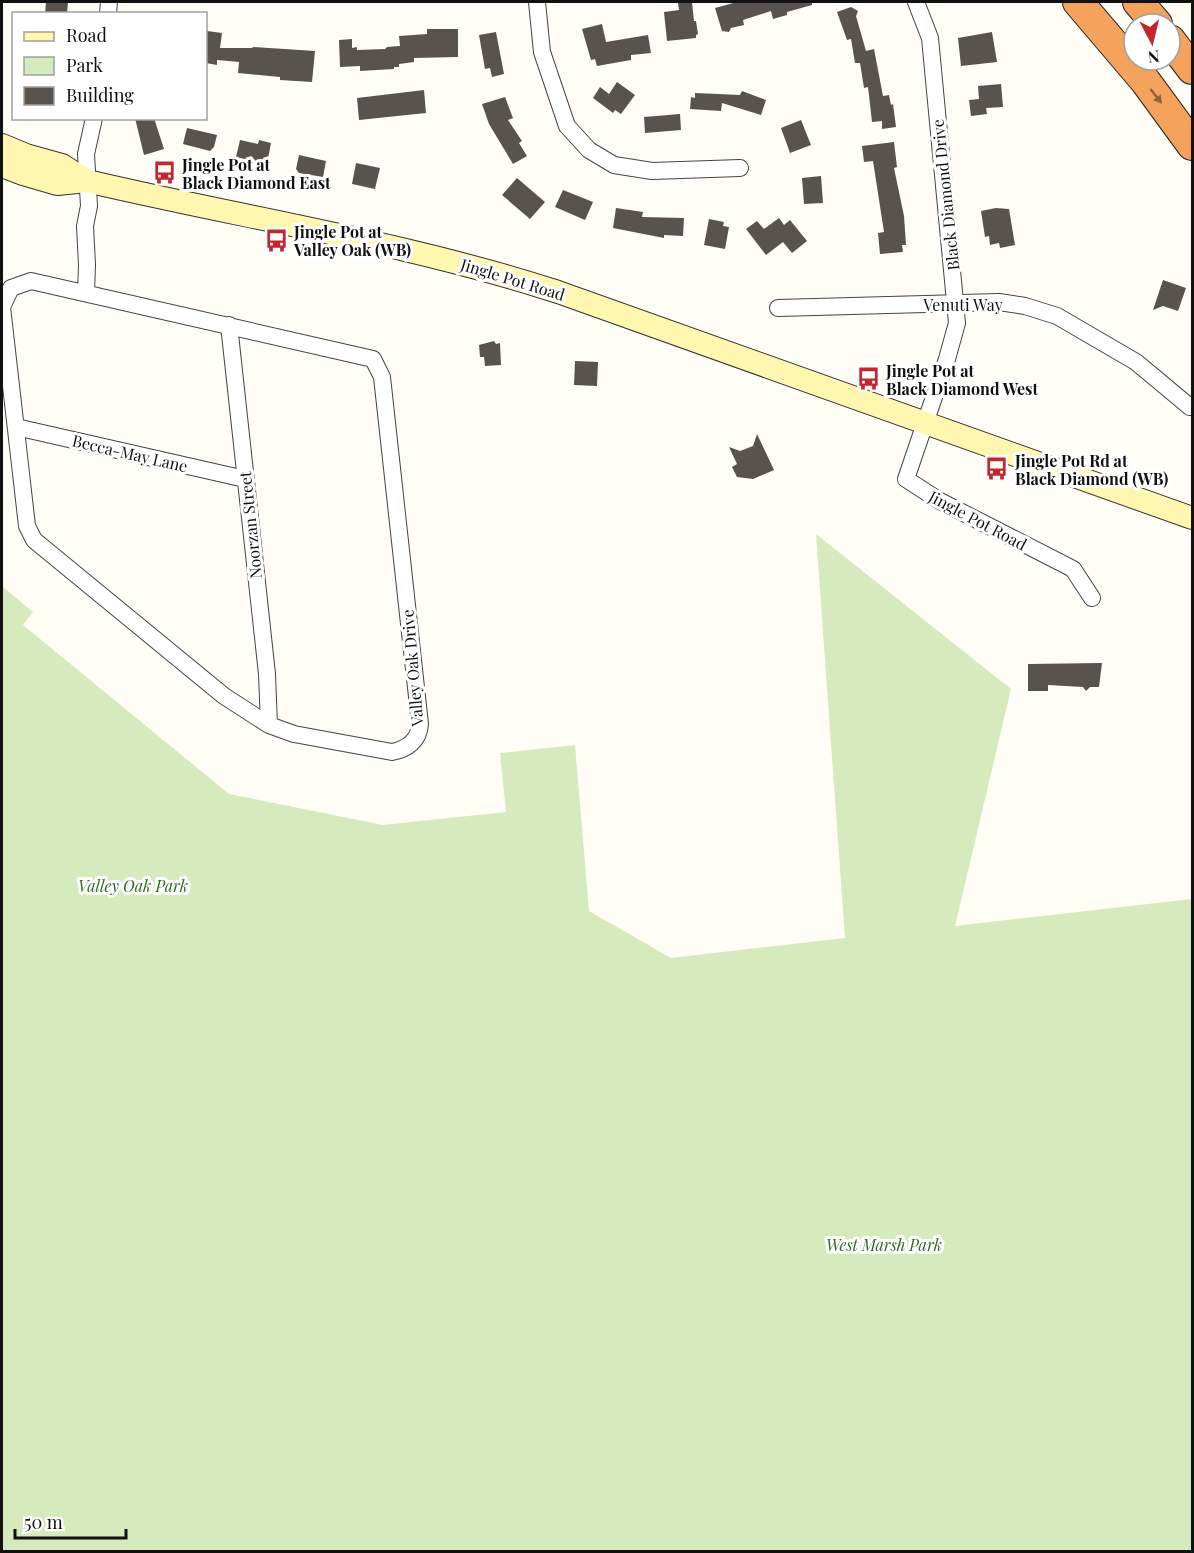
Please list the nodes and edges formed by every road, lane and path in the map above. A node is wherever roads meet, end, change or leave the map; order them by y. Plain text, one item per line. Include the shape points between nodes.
1 (537, 2) edge
2 (916, 2) edge
3 (1078, 2) edge
4 (1182, 56) edge
5 (1192, 69) edge
6 (94, 120) edge
7 (2, 145) edge
8 (1192, 145) edge
9 (2, 166) edge
10 (740, 168) dead end
11 (87, 181) junction
12 (86, 293) junction
13 (956, 303) junction
14 (777, 308) dead end
15 (229, 325) junction
16 (1190, 407) dead end
17 (925, 423) junction
18 (16, 427) junction
19 (245, 479) junction
20 (1192, 518) edge
21 (1092, 598) dead end
22 (269, 725) junction

1 - 10 street via 542,52 567,126 589,150 614,165 652,171
2 - 13 street, Black Diamond Drive via 930,38
3 -> 8 highway
4 - 5 highway
6 - 11 street via 86,154
7 - 11 main road, Jingle Pot Road via 62,165
9 - 11 main road, Jingle Pot Road via 57,184
11 - 12 street
11 - 17 main road, Jingle Pot Road via 508,276
12 - 15 street, Valley Oak Drive
12 - 18 street, Valley Oak Drive via 31,281 11,288 2,307
13 - 14 street, Venuti Way
13 - 16 street, Venuti Way via 999,302 1056,316 1136,362
13 - 17 street, Black Diamond Drive via 957,322
15 - 19 street, Noorzan Street
15 - 22 street, Valley Oak Drive via 369,357 380,370 420,729 412,743 392,752 294,734
17 - 20 main road, Jingle Pot Road
17 - 21 street, Jingle Pot Road via 906,479 950,506 1074,569
18 - 19 street, Becca-May Lane
18 - 22 street, Valley Oak Drive via 27,526 34,540 224,696
19 - 22 street, Noorzan Street

